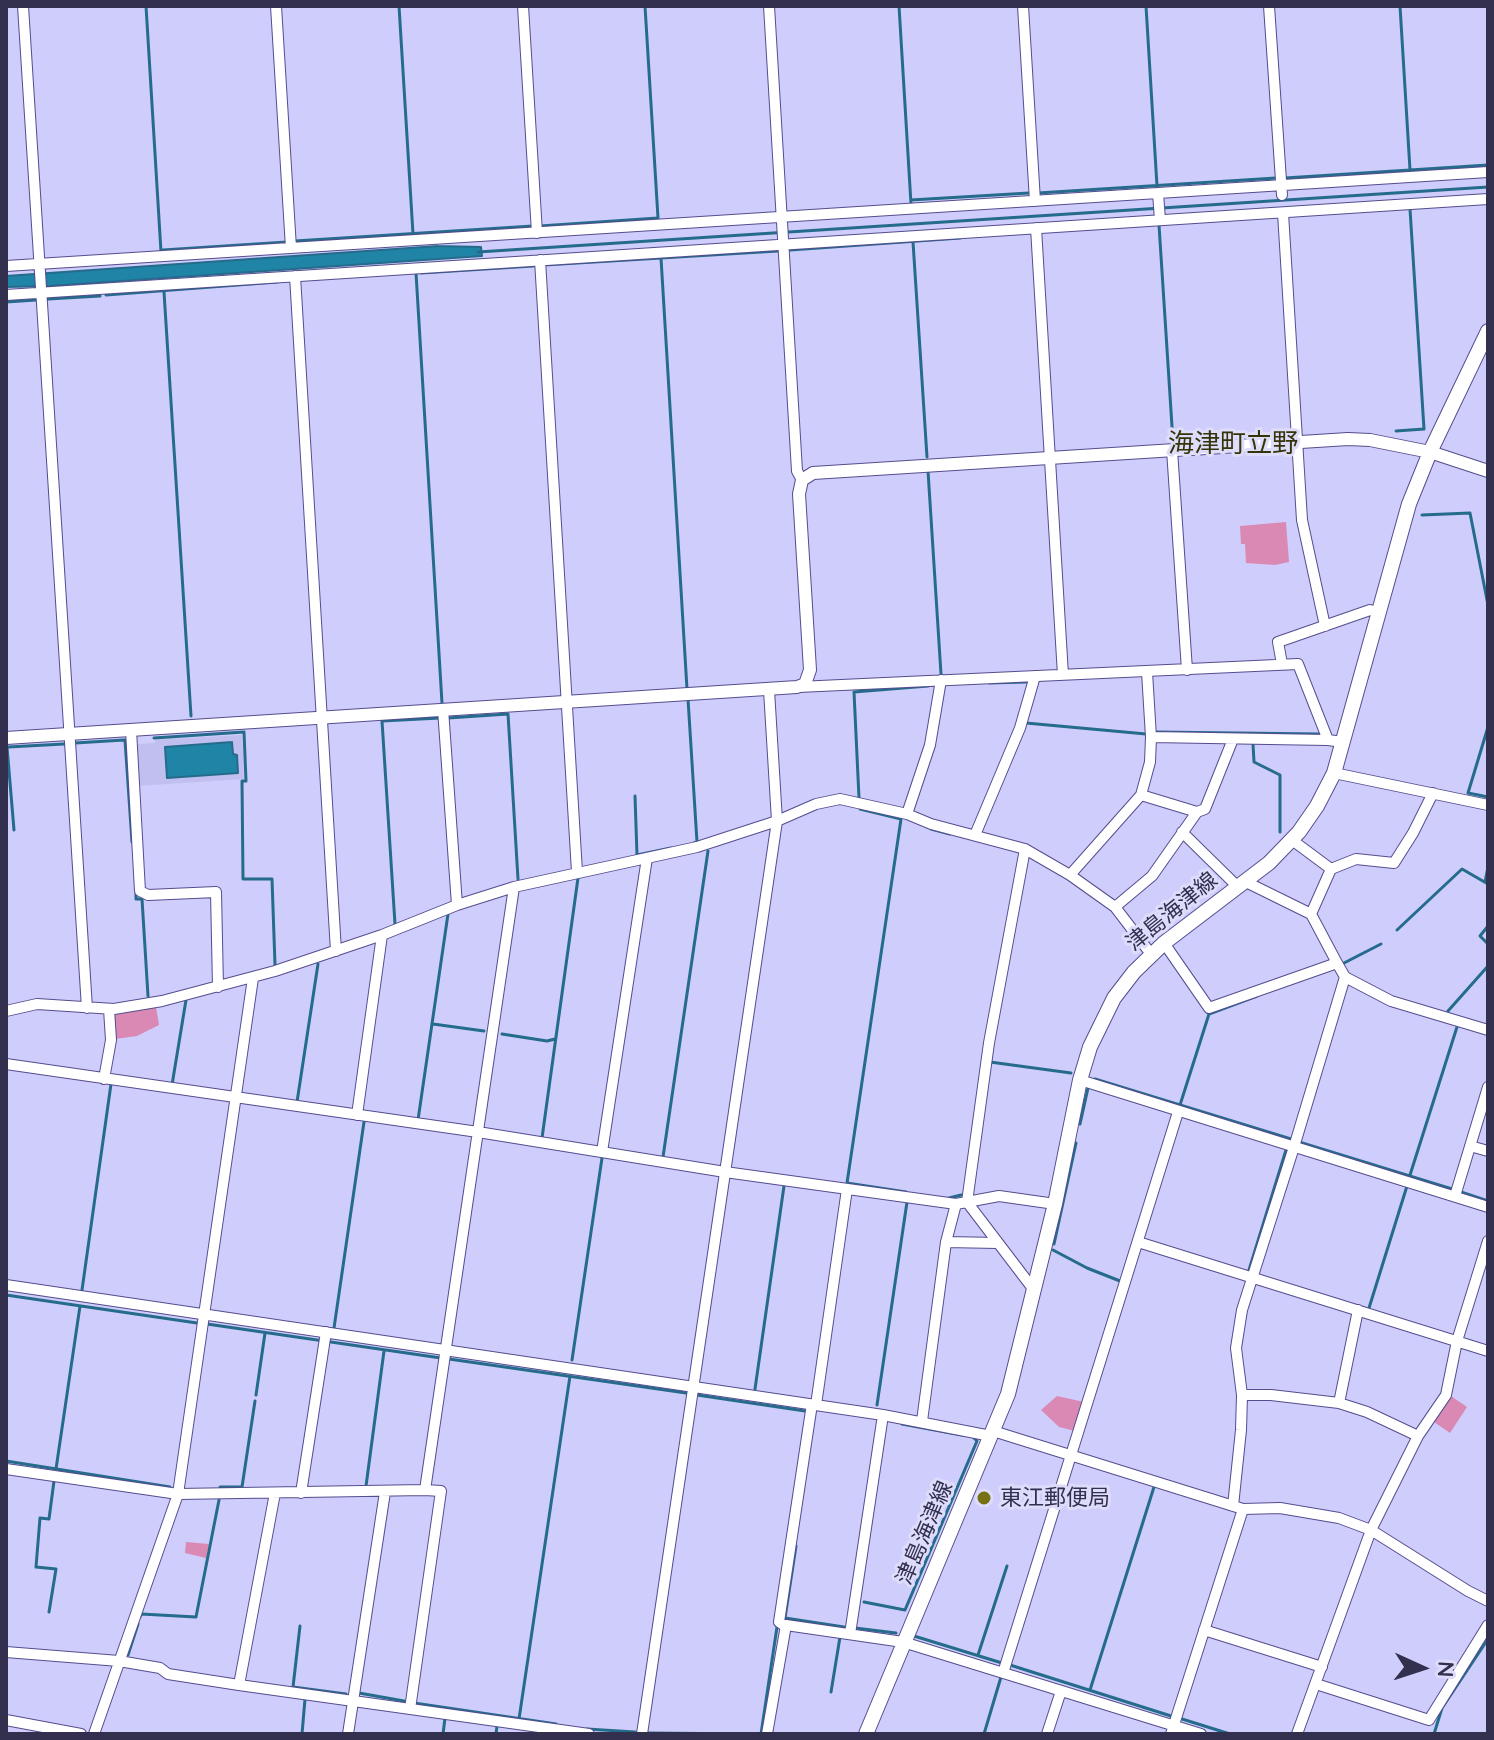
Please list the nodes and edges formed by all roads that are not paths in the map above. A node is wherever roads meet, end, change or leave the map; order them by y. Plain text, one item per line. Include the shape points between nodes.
1 (23, 6) edge
2 (276, 6) edge
3 (523, 6) edge
4 (769, 6) edge
5 (1023, 6) edge
6 (1269, 6) edge
7 (1488, 172) edge
8 (1281, 190) junction
9 (1158, 197) junction
10 (1488, 199) edge
11 (1035, 201) junction
12 (1283, 213) junction
13 (1159, 218) junction
14 (783, 220) junction
15 (1036, 228) junction
16 (537, 233) junction
17 (785, 243) junction
18 (291, 248) junction
19 (540, 260) junction
20 (6, 266) edge
21 (40, 268) junction
22 (295, 276) junction
23 (42, 291) junction
24 (6, 295) edge
25 (1488, 331) edge
26 (1297, 442) junction
27 (1172, 450) junction
28 (1430, 452) junction
29 (1049, 458) junction
30 (1488, 471) edge
31 (802, 480) junction
32 (1378, 612) junction
33 (1325, 626) junction
34 (1282, 664) junction
35 (1187, 670) junction
36 (1147, 672) junction
37 (1063, 675) junction
38 (1035, 676) junction
39 (941, 680) junction
40 (797, 687) junction
41 (769, 690) junction
42 (567, 701) junction
43 (443, 709) junction
44 (322, 717) junction
45 (131, 730) junction
46 (69, 734) junction
47 (1151, 737) junction
48 (6, 738) edge
49 (1233, 739) junction
50 (1335, 741) junction
51 (1334, 773) junction
52 (1433, 793) junction
53 (1141, 795) junction
54 (1488, 805) edge
55 (1197, 812) junction
56 (907, 814) junction
57 (777, 821) junction
58 (1182, 832) junction
59 (975, 835) junction
60 (1292, 840) junction
61 (1025, 849) junction
62 (647, 858) junction
63 (1331, 869) junction
64 (577, 872) junction
65 (1070, 875) junction
66 (1242, 885) junction
67 (514, 887) junction
68 (457, 905) junction
69 (1115, 907) junction
70 (1311, 914) junction
71 (382, 935) junction
72 (1164, 943) junction
73 (336, 951) junction
74 (1151, 954) junction
75 (1337, 963) junction
76 (1345, 977) junction
77 (253, 978) junction
78 (218, 987) junction
79 (87, 1008) junction
80 (109, 1009) junction
81 (6, 1011) edge
82 (1488, 1030) edge
83 (6, 1064) edge
84 (104, 1079) junction
85 (1080, 1080) junction
86 (1488, 1087) edge
87 (237, 1099) junction
88 (1178, 1112) junction
89 (357, 1115) junction
90 (478, 1132) junction
91 (1470, 1146) junction
92 (1294, 1147) junction
93 (1488, 1151) edge
94 (602, 1152) junction
95 (725, 1172) junction
96 (847, 1189) junction
97 (1455, 1196) junction
98 (962, 1203) junction
99 (1055, 1204) junction
100 (1488, 1207) edge
101 (1488, 1241) edge
102 (946, 1242) junction
103 (1138, 1242) junction
104 (998, 1243) junction
105 (1254, 1277) junction
106 (6, 1285) edge
107 (1034, 1290) junction
108 (1358, 1310) junction
109 (204, 1315) junction
110 (325, 1338) junction
111 (1457, 1341) junction
112 (447, 1350) junction
113 (1488, 1351) edge
114 (695, 1387) junction
115 (1242, 1395) junction
116 (1339, 1403) junction
117 (814, 1405) junction
118 (883, 1415) junction
119 (922, 1421) junction
120 (992, 1433) junction
121 (1418, 1436) junction
122 (1071, 1455) junction
123 (6, 1469) edge
124 (425, 1490) junction
125 (385, 1492) junction
126 (275, 1493) junction
127 (301, 1493) junction
128 (178, 1494) junction
129 (1238, 1508) junction
130 (1371, 1530) junction
131 (1488, 1601) edge
132 (1488, 1625) edge
133 (786, 1627) junction
134 (1204, 1630) junction
135 (850, 1634) junction
136 (903, 1642) junction
137 (6, 1652) edge
138 (119, 1661) junction
139 (1322, 1667) junction
140 (1003, 1673) junction
141 (1316, 1684) junction
142 (239, 1685) junction
143 (1061, 1691) junction
144 (353, 1701) junction
145 (410, 1709) junction
146 (6, 1720) edge
147 (1172, 1730) edge
148 (81, 1734) edge
149 (94, 1734) edge
150 (348, 1734) edge
151 (589, 1734) edge
152 (642, 1734) edge
153 (767, 1734) edge
154 (866, 1734) edge
155 (1047, 1734) edge
156 (1201, 1734) edge
157 (1297, 1734) edge

1 - 21 street
2 - 18 street
3 - 16 street
4 - 14 street
5 - 11 street
6 - 8 street
7 - 8 street
8 - 9 street
9 - 11 street
9 - 13 street
10 - 12 street
11 - 14 street
12 - 13 street
12 - 26 street
13 - 15 street
14 - 16 street
14 - 17 street
15 - 17 street
15 - 29 street
16 - 18 street
17 - 19 street
17 - 31 street via 797,471
18 - 21 street
19 - 22 street
19 - 42 street
20 - 21 street
21 - 23 street
22 - 23 street
22 - 44 street
23 - 24 street
23 - 46 street
25 - 28 main road, 津島海津線
26 - 27 street
26 - 28 street via 1370,440
26 - 33 street via 1302,520
27 - 29 street
27 - 35 street
28 - 30 street
28 - 32 main road, 津島海津線
29 - 31 street via 823,472
29 - 37 street
31 - 40 street via 810,670 805,684
32 - 33 street
32 - 50 main road, 津島海津線
33 - 34 street via 1278,642
34 - 35 street
34 - 50 street via 1302,668
35 - 36 street
36 - 37 street
36 - 47 street
37 - 38 street
38 - 39 street
38 - 59 street via 1020,728
39 - 40 street
39 - 56 street via 930,745
40 - 41 street
41 - 42 street
41 - 57 street
42 - 43 street
42 - 64 street
43 - 44 street
43 - 68 street
44 - 45 street
44 - 73 street
45 - 46 street
45 - 78 street via 140,891 216,892
46 - 48 street
46 - 79 street
47 - 49 street
47 - 53 street
49 - 50 street
49 - 55 street via 1205,809
50 - 51 main road, 津島海津線
51 - 52 street
51 - 60 main road, 津島海津線
52 - 54 street
52 - 63 street via 1394,863 1356,859
53 - 55 street
53 - 65 street
55 - 58 street
56 - 57 street via 840,799
56 - 59 street
57 - 62 street
57 - 95 street
58 - 66 street
58 - 69 street via 1152,876
59 - 61 street
60 - 63 street
60 - 66 main road, 津島海津線
61 - 65 street
61 - 98 street
62 - 64 street
62 - 94 street
63 - 70 street
64 - 67 street
65 - 69 street
66 - 70 street
66 - 72 main road, 津島海津線
67 - 68 street
67 - 90 street
68 - 71 street
69 - 74 street
70 - 75 street
71 - 73 street
71 - 89 street
72 - 74 main road, 津島海津線
72 - 75 street via 1209,1008
73 - 77 street
74 - 85 main road, 津島海津線 via 1114,998
75 - 76 street
76 - 82 street via 1391,1001
76 - 92 street
77 - 78 street
77 - 87 street
78 - 80 street
79 - 80 street
79 - 81 street via 37,1004
80 - 84 street via 111,1040
83 - 84 street
84 - 87 street
85 - 88 street
85 - 99 main road, 津島海津線
86 - 91 street
87 - 89 street
87 - 109 street
88 - 92 street
88 - 103 street
89 - 90 street
90 - 94 street
90 - 112 street
91 - 93 street
91 - 97 street
92 - 97 street
92 - 105 street
94 - 95 street
95 - 96 street
95 - 114 street
96 - 98 street
96 - 117 street
97 - 100 street
98 - 99 street via 999,1196
98 - 102 street
98 - 104 street
99 - 107 main road, 津島海津線
101 - 111 street
102 - 104 street
102 - 119 street
103 - 105 street
103 - 122 street
104 - 107 street
105 - 108 street
105 - 115 street via 1236,1348
106 - 109 street
107 - 120 main road, 津島海津線 via 1008,1394
108 - 111 street
108 - 116 street
109 - 110 street
109 - 128 street
110 - 112 street
110 - 127 street
111 - 113 street
111 - 121 street via 1446,1395
112 - 114 street
112 - 124 street
114 - 117 street
114 - 152 street
115 - 116 street
115 - 129 street
116 - 121 street
117 - 118 street
117 - 133 street via 779,1622
118 - 119 street
118 - 135 street
119 - 120 street
120 - 122 street
120 - 136 main road, 津島海津線
121 - 130 street
122 - 129 street
122 - 140 street
123 - 128 street
124 - 125 street
124 - 145 street via 441,1491
125 - 127 street
125 - 144 street
126 - 127 street
126 - 128 street
126 - 142 street
128 - 138 street
129 - 130 street via 1317,1512
129 - 134 street
130 - 131 street
130 - 139 street
132 - 141 street via 1429,1720
133 - 135 street
133 - 153 street
134 - 139 street
134 - 147 street
135 - 136 street
136 - 140 street
136 - 154 main road, 津島海津線
137 - 138 street
138 - 142 street
138 - 149 street
139 - 141 street
140 - 143 street
141 - 157 street
142 - 144 street
143 - 147 street
143 - 155 street
144 - 145 street
144 - 150 street
145 - 151 street
146 - 148 street
147 - 156 street

